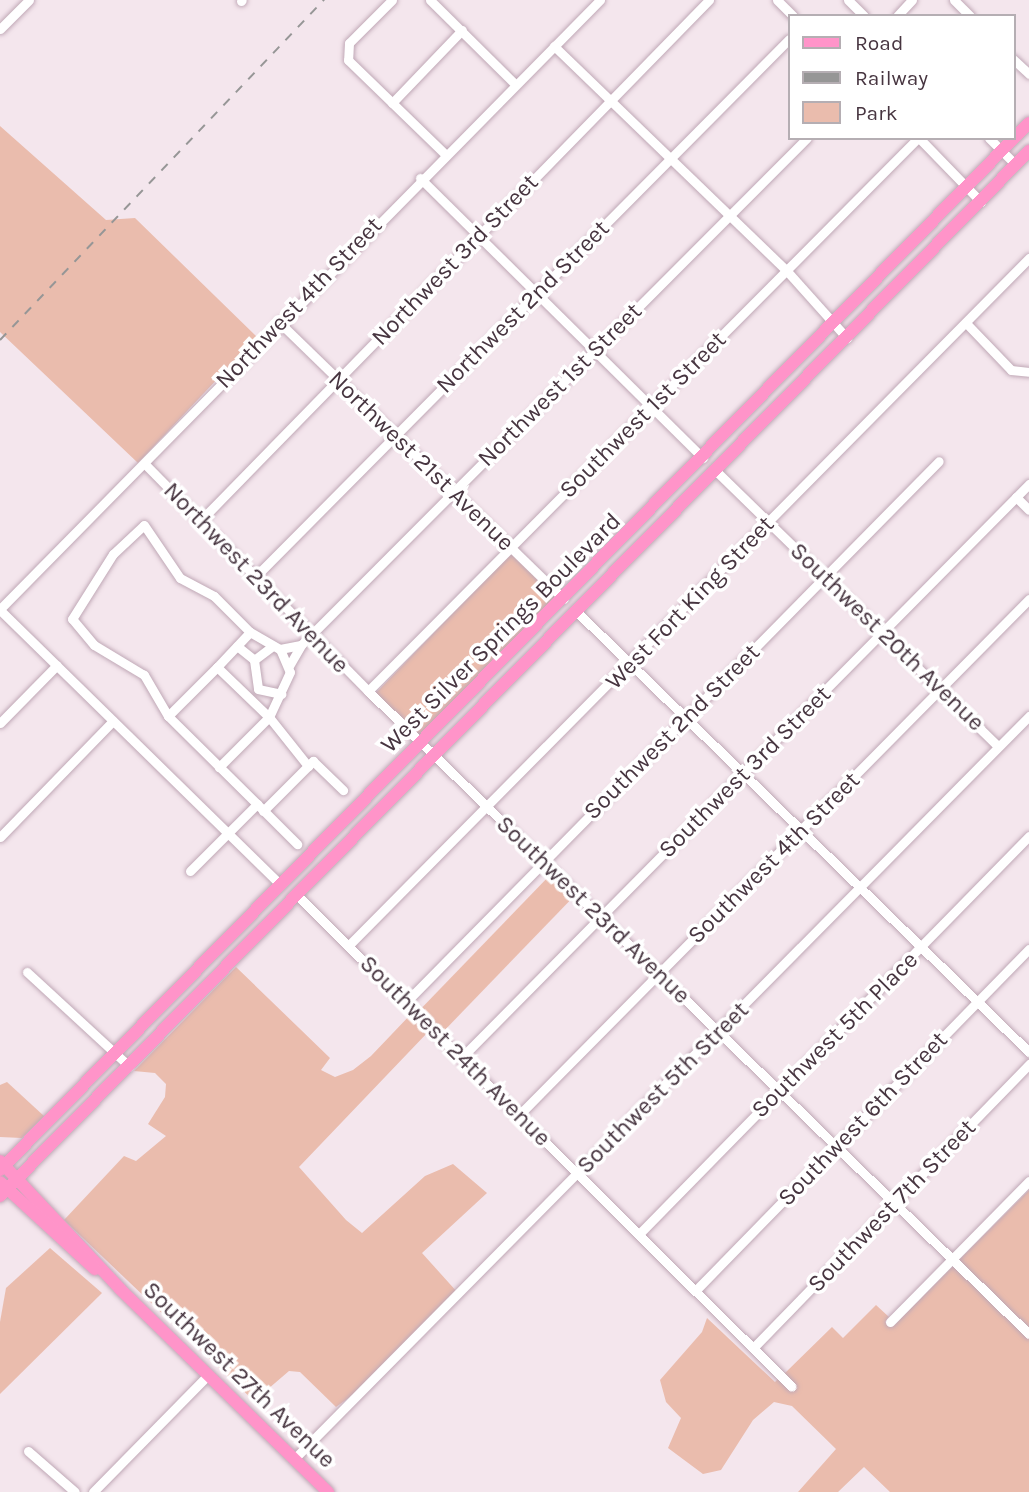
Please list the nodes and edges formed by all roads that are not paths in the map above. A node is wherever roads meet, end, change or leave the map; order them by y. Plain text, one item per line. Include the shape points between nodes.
1 (29, 0) edge
2 (392, 0) edge
3 (430, 0) edge
4 (600, 0) edge
5 (709, 0) edge
6 (777, 0) edge
7 (848, 0) edge
8 (912, 0) edge
9 (954, 0) edge
10 (791, 14) edge
11 (862, 14) edge
12 (899, 14) edge
13 (968, 14) edge
14 (0, 29) edge
15 (462, 30) junction
16 (788, 40) edge
17 (554, 46) junction
18 (1015, 61) edge
19 (1029, 74) edge
20 (515, 84) junction
21 (611, 100) junction
22 (392, 103) junction
23 (1029, 123) edge
24 (1015, 139) edge
25 (805, 140) edge
26 (917, 140) edge
27 (921, 140) edge
28 (991, 140) edge
29 (1014, 140) edge
30 (1029, 150) edge
31 (1003, 152) junction
32 (445, 154) junction
33 (671, 158) junction
34 (1016, 165) junction
35 (420, 178) junction
36 (968, 188) junction
37 (981, 202) junction
38 (730, 215) junction
39 (478, 236) junction
40 (1029, 258) edge
41 (787, 271) junction
42 (536, 293) junction
43 (279, 322) junction
44 (966, 323) junction
45 (835, 324) junction
46 (847, 338) junction
47 (594, 351) junction
48 (1029, 372) edge
49 (338, 380) junction
50 (651, 407) junction
51 (395, 435) junction
52 (717, 443) junction
53 (703, 458) junction
54 (939, 461) dead end
55 (145, 464) junction
56 (716, 471) junction
57 (1029, 484) edge
58 (700, 487) junction
59 (454, 492) junction
60 (1016, 498) junction
61 (1029, 510) edge
62 (201, 520) junction
63 (769, 523) junction
64 (511, 547) junction
65 (610, 551) junction
66 (257, 575) junction
67 (826, 577) junction
68 (564, 599) junction
69 (1029, 599) edge
70 (0, 609) edge
71 (577, 612) junction
72 (250, 632) junction
73 (314, 632) junction
74 (884, 633) junction
75 (301, 645) junction
76 (237, 646) junction
77 (276, 648) junction
78 (254, 660) junction
79 (632, 664) junction
80 (57, 665) junction
81 (289, 666) junction
82 (217, 667) junction
83 (517, 673) junction
84 (942, 689) junction
85 (368, 691) junction
86 (281, 694) junction
87 (168, 716) junction
88 (1029, 716) edge
89 (268, 717) junction
90 (686, 718) junction
91 (113, 720) junction
92 (0, 723) edge
93 (422, 743) junction
94 (998, 746) junction
95 (436, 755) junction
96 (308, 766) junction
97 (219, 767) junction
98 (743, 774) junction
99 (343, 790) dead end
100 (260, 807) junction
101 (486, 807) junction
102 (801, 831) junction
103 (228, 833) junction
104 (1029, 836) edge
105 (0, 837) edge
106 (297, 844) dead end
107 (307, 859) junction
108 (543, 862) junction
109 (191, 871) dead end
110 (281, 885) junction
111 (859, 887) junction
112 (297, 895) junction
113 (275, 917) junction
114 (600, 917) junction
115 (349, 946) junction
116 (921, 947) junction
117 (1029, 949) edge
118 (27, 972) dead end
119 (660, 974) junction
120 (978, 1001) junction
121 (406, 1002) junction
122 (718, 1032) junction
123 (1029, 1052) edge
124 (116, 1053) junction
125 (461, 1058) junction
126 (1029, 1064) edge
127 (129, 1066) junction
128 (779, 1091) junction
129 (518, 1116) junction
130 (836, 1146) junction
131 (1, 1165) edge
132 (579, 1173) junction
133 (18, 1178) junction
134 (1029, 1181) edge
135 (2, 1189) edge
136 (894, 1204) junction
137 (640, 1233) junction
138 (951, 1258) junction
139 (120, 1289) junction
140 (697, 1289) junction
141 (890, 1322) dead end
142 (1029, 1334) edge
143 (754, 1347) junction
144 (207, 1376) junction
145 (791, 1386) dead end
146 (28, 1451) dead end
147 (295, 1458) junction
148 (75, 1492) edge
149 (93, 1492) edge
150 (328, 1492) edge

1 - 14 street
2 - 22 street via 347,51 348,60
3 - 15 street
4 - 17 street, Northwest 4th Street
5 - 21 street, Northwest 3rd Street
6 - 10 street
7 - 11 street
8 - 12 street
9 - 13 street
15 - 20 street
15 - 22 street
16 - 33 street, Northwest 2nd Street
17 - 20 street, Northwest 4th Street
17 - 21 street
18 - 19 street
20 - 32 street, Northwest 4th Street
21 - 33 street
21 - 39 street, Northwest 3rd Street
22 - 32 street
23 - 24 main road, West Silver Springs Boulevard
25 - 38 street, Northwest 1st Street
26 - 41 street, Southwest 1st Street
27 - 36 street
28 - 31 street
29 - 31 main road, West Silver Springs Boulevard
30 - 34 main road, West Silver Springs Boulevard
31 - 34 street
31 - 36 main road, West Silver Springs Boulevard
32 - 35 street, Northwest 4th Street
33 - 38 street
33 - 42 street, Northwest 2nd Street
34 - 37 main road, West Silver Springs Boulevard
35 - 39 street
35 - 43 street, Northwest 4th Street
36 - 37 street
36 - 45 main road, West Silver Springs Boulevard
37 - 46 main road, West Silver Springs Boulevard
38 - 41 street
38 - 47 street, Northwest 1st Street
39 - 42 street
39 - 49 street, Northwest 3rd Street
40 - 44 street, West Fort King Street
41 - 45 street
41 - 50 street, Southwest 1st Street
42 - 47 street
42 - 51 street, Northwest 2nd Street
43 - 49 street, Northwest 21st Avenue
43 - 55 street, Northwest 4th Street
44 - 48 street via 1011,370
44 - 63 street, West Fort King Street
45 - 46 street
45 - 52 main road, West Silver Springs Boulevard
46 - 56 main road, West Silver Springs Boulevard
47 - 50 street
47 - 59 street, Northwest 1st Street
49 - 51 street, Northwest 21st Avenue
49 - 62 street, Northwest 3rd Street
50 - 53 street
50 - 64 street, Southwest 1st Street
51 - 59 street, Northwest 21st Avenue
51 - 66 street, Northwest 2nd Street
52 - 53 main road, West Silver Springs Boulevard
52 - 56 main road
53 - 58 main road
53 - 65 main road, West Silver Springs Boulevard
54 - 67 street, Southwest 2nd Street
55 - 62 street, Northwest 23rd Avenue
55 - 70 street, Northwest 4th Street
56 - 58 main road, West Silver Springs Boulevard
56 - 63 street, Southwest 20th Avenue
57 - 60 street, Southwest 3rd Street
58 - 71 main road, West Silver Springs Boulevard
59 - 64 street, Northwest 21st Avenue
59 - 73 street, Northwest 1st Street
60 - 61 street
60 - 74 street, Southwest 3rd Street
62 - 66 street, Northwest 23rd Avenue
63 - 67 street, Southwest 20th Avenue
63 - 79 street, West Fort King Street
64 - 68 street, Northwest 21st Avenue
64 - 85 street, Southwest 1st Street
65 - 68 main road, West Silver Springs Boulevard
65 - 71 main road via 611,558 580,589
66 - 73 street, Northwest 23rd Avenue
67 - 74 street, Southwest 20th Avenue
67 - 90 street, Southwest 2nd Street
68 - 83 main road via 562,619 519,663
68 - 93 main road, West Silver Springs Boulevard
69 - 84 street, Southwest 4th Street
70 - 80 street
71 - 79 street
71 - 83 main road, West Silver Springs Boulevard
72 - 76 street
72 - 77 street
72 - 87 street via 214,596 180,578 144,525 113,554 72,619 94,645 144,675
73 - 75 street, Northwest 1st Street
73 - 85 street, Northwest 23rd Avenue
74 - 84 street, Southwest 20th Avenue
74 - 98 street, Southwest 3rd Street
75 - 77 street
75 - 81 street, Northwest 1st Street
76 - 78 street
76 - 82 street
77 - 78 street
77 - 81 street
78 - 86 street via 258,689
79 - 90 street
79 - 101 street, West Fort King Street
80 - 91 street
80 - 92 street
81 - 86 street, Northwest 1st Street
82 - 87 street
82 - 89 street
83 - 95 main road, West Silver Springs Boulevard
84 - 94 street, Southwest 20th Avenue
84 - 102 street, Southwest 4th Street
85 - 93 street, Southwest 23rd Avenue
86 - 89 street, Northwest 1st Street
87 - 97 street
88 - 94 street, Southwest 5th Street
89 - 96 street
89 - 97 street, Northwest 1st Street
90 - 98 street
90 - 108 street, Southwest 2nd Street
91 - 103 street
91 - 105 street
93 - 95 street, Southwest 23rd Avenue
93 - 107 main road, West Silver Springs Boulevard
94 - 111 street, Southwest 5th Street
95 - 101 street, Southwest 23rd Avenue
95 - 112 main road, West Silver Springs Boulevard
96 - 99 street via 313,761
96 - 100 street
97 - 100 street
98 - 102 street
98 - 114 street, Southwest 3rd Street
100 - 103 street
100 - 106 street
101 - 108 street, Southwest 23rd Avenue
101 - 115 street, West Fort King Street
102 - 111 street
102 - 119 street, Southwest 4th Street
103 - 109 street
103 - 110 street
104 - 116 street, Southwest 5th Place
107 - 110 main road, West Silver Springs Boulevard
107 - 112 main road via 294,886
108 - 114 street, Southwest 23rd Avenue
108 - 121 street, Southwest 2nd Street
110 - 113 main road via 283,894
110 - 124 main road, West Silver Springs Boulevard
111 - 116 street
111 - 122 street, Southwest 5th Street
112 - 113 main road, West Silver Springs Boulevard
112 - 115 street, Southwest 24th Avenue
113 - 127 main road, West Silver Springs Boulevard
114 - 119 street, Southwest 23rd Avenue
114 - 125 street, Southwest 3rd Street
115 - 121 street, Southwest 24th Avenue
116 - 120 street
116 - 128 street, Southwest 5th Place
117 - 120 street, Southwest 6th Street
118 - 124 street
119 - 122 street, Southwest 23rd Avenue
119 - 129 street, Southwest 4th Street
120 - 123 street
120 - 130 street, Southwest 6th Street
121 - 125 street, Southwest 24th Avenue
122 - 128 street, Southwest 23rd Avenue
122 - 132 street, Southwest 5th Street
124 - 127 street
124 - 131 main road, West Silver Springs Boulevard
125 - 129 street, Southwest 24th Avenue
126 - 136 street, Southwest 7th Street
127 - 133 main road, West Silver Springs Boulevard
128 - 130 street, Southwest 23rd Avenue
128 - 137 street, Southwest 5th Place
129 - 132 street, Southwest 24th Avenue
130 - 136 street, Southwest 23rd Avenue
130 - 140 street, Southwest 6th Street
131 - 133 main road, Southwest 27th Avenue
132 - 137 street, Southwest 24th Avenue
132 - 147 street, Southwest 5th Street
133 - 135 main road, West Silver Springs Boulevard
133 - 139 main road, Southwest 27th Avenue
134 - 138 street
135 - 139 main road, Southwest 27th Avenue
136 - 138 street, Southwest 23rd Avenue
136 - 143 street, Southwest 7th Street
137 - 140 street, Southwest 24th Avenue
138 - 141 street
138 - 142 street, Southwest 23rd Avenue
139 - 144 main road, Southwest 27th Avenue
140 - 143 street, Southwest 24th Avenue
143 - 145 street, Southwest 24th Avenue
144 - 147 main road, Southwest 27th Avenue
144 - 149 street
146 - 148 street
147 - 150 main road, Southwest 27th Avenue

